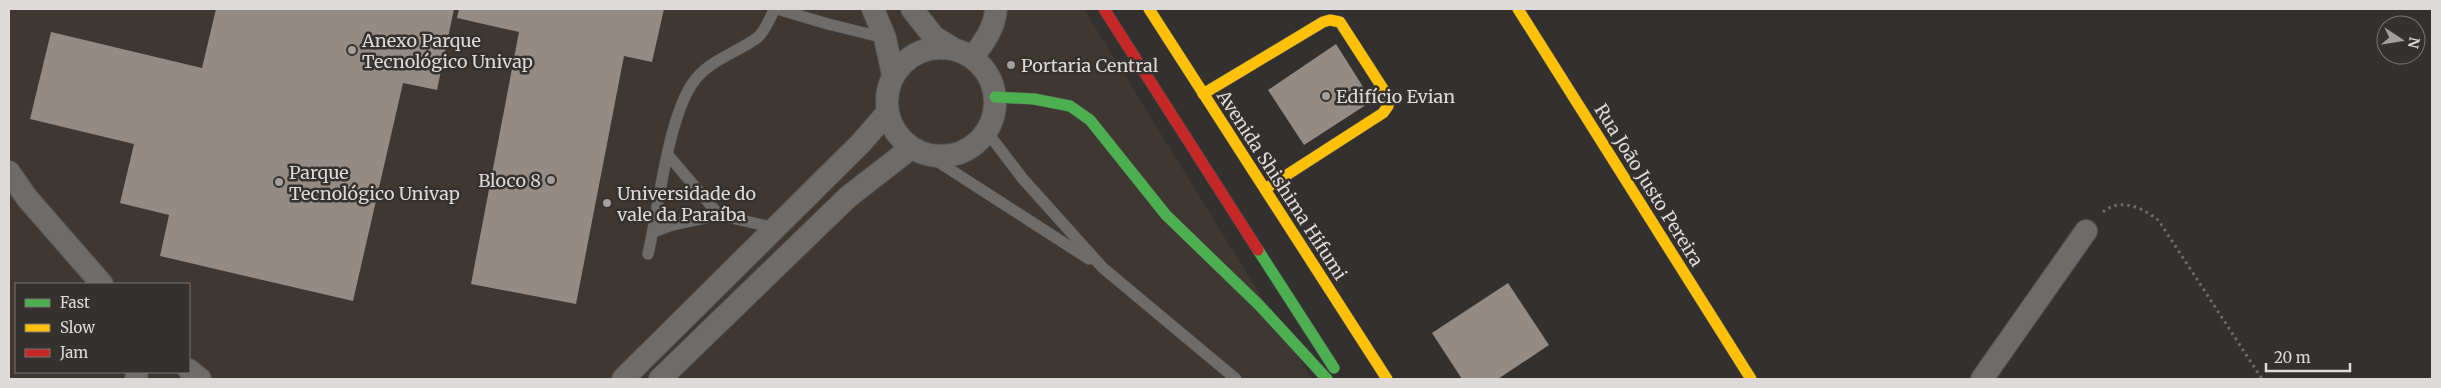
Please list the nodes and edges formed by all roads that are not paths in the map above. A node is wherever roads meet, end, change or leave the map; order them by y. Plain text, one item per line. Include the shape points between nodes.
1 (776, 9) edge
2 (872, 9) edge
3 (912, 9) edge
4 (996, 9) edge
5 (1104, 9) edge
6 (1149, 9) edge
7 (1518, 9) edge
8 (885, 38) junction
9 (952, 48) junction
10 (973, 57) junction
11 (893, 75) junction
12 (1203, 94) junction
13 (995, 97) junction
14 (887, 113) junction
15 (987, 132) junction
16 (920, 152) junction
17 (668, 155) junction
18 (9, 172) edge
19 (1265, 189) junction
20 (18, 197) edge
21 (719, 215) junction
22 (775, 228) junction
23 (2086, 231) road end
24 (653, 232) junction
25 (648, 254) dead end
26 (1103, 268) junction
27 (101, 283) edge
28 (190, 371) edge
29 (200, 379) edge
30 (623, 379) edge
31 (660, 379) edge
32 (1236, 379) edge
33 (1327, 379) edge
34 (1341, 379) edge
35 (1387, 379) edge
36 (1751, 379) edge
37 (1982, 379) edge

1 - 8 lane
1 - 17 lane via 759,36 708,68 693,84 682,104
2 - 8 street
3 - 9 street via 934,37
4 - 10 street via 987,38
5 - 34 street
6 - 12 street, Avenida Shishima Hifumi
7 - 36 street, Rua João Justo Pereira
8 - 11 street
9 - 10 street
9 - 11 street via 935,47 918,52
10 - 13 street via 988,75
11 - 14 street via 886,96
12 - 19 street, Avenida Shishima Hifumi
12 - 19 street via 1323,22 1340,22 1389,98 1388,106 1383,113
13 - 15 street via 994,115
13 - 33 street via 1034,99 1070,106 1090,120 1166,215 1259,305
14 - 16 street via 893,129
14 - 22 street
15 - 16 street via 975,145 959,154 941,157
15 - 26 lane via 1023,179
16 - 26 lane
16 - 31 street via 848,197
17 - 21 lane
17 - 24 lane
18 - 20 street
19 - 35 street, Avenida Shishima Hifumi
20 - 27 street
21 - 22 lane
21 - 24 lane
22 - 30 street
23 - 37 street
24 - 25 lane
26 - 32 lane
28 - 29 street

